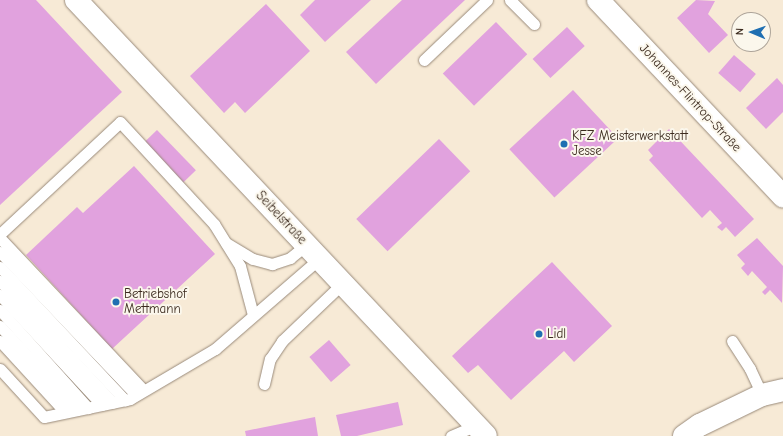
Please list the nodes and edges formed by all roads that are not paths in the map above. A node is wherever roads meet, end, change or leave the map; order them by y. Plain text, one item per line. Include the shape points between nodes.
1 (76, 0) edge
2 (487, 0) edge
3 (510, 0) edge
4 (598, 0) edge
5 (534, 24) dead end
6 (424, 60) dead end
7 (783, 196) edge
8 (0, 234) edge
9 (0, 238) edge
10 (224, 242) junction
11 (0, 252) edge
12 (313, 252) junction
13 (0, 267) edge
14 (0, 281) edge
15 (343, 283) junction
16 (0, 295) edge
17 (0, 310) edge
18 (253, 314) junction
19 (0, 326) edge
20 (0, 341) edge
21 (732, 341) dead end
22 (0, 369) edge
23 (783, 379) edge
24 (264, 384) dead end
25 (783, 390) edge
26 (140, 393) junction
27 (762, 395) junction
28 (125, 400) junction
29 (108, 404) junction
30 (88, 408) junction
31 (77, 410) junction
32 (66, 412) junction
33 (481, 431) edge
34 (451, 436) edge
35 (684, 436) edge

1 - 12 street, Seibelstraße
2 - 6 lane
3 - 5 lane
4 - 7 street, Johannes-Flintrop-Straße
8 - 10 lane via 120,122 214,224
9 - 26 lane
10 - 12 lane via 254,259 272,264
10 - 18 lane via 240,266
11 - 26 lane
12 - 15 street, Seibelstraße
12 - 18 lane
13 - 28 lane
14 - 29 lane
15 - 24 lane via 282,341 270,359
15 - 33 street, Seibelstraße
16 - 29 lane
17 - 30 lane
18 - 26 lane via 215,349
19 - 31 lane
20 - 32 lane
21 - 27 lane via 750,369
22 - 32 lane via 44,417
23 - 27 street
25 - 27 street
26 - 28 lane
27 - 35 street via 700,425
28 - 29 lane
29 - 30 lane
30 - 31 lane
31 - 32 lane
33 - 34 lane

